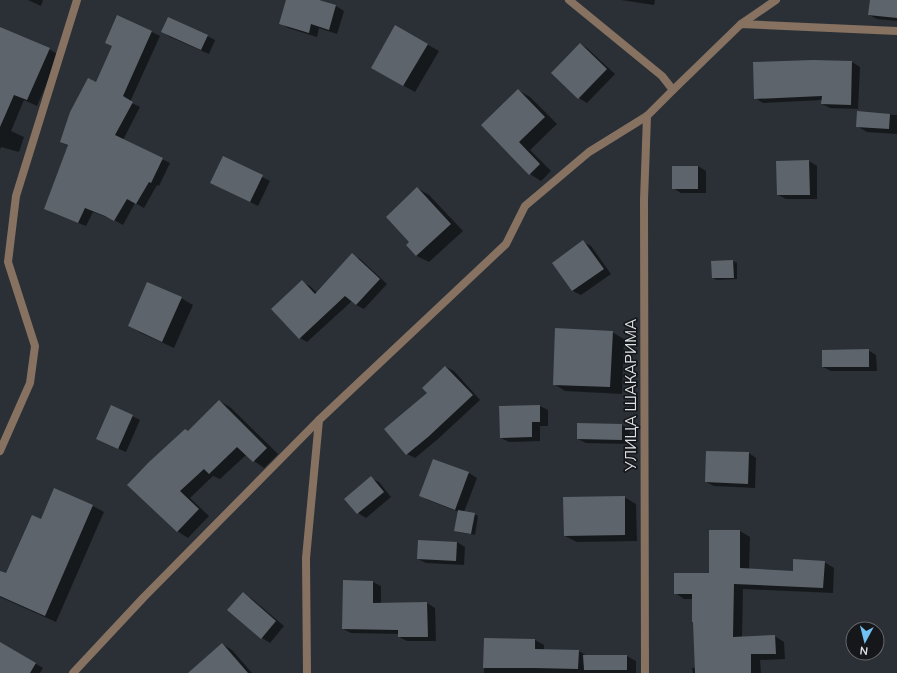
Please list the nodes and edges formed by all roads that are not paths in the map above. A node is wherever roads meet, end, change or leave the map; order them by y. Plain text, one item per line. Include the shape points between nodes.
1 (77, 0) edge
2 (569, 0) edge
3 (776, 0) edge
4 (741, 24) junction
5 (897, 31) edge
6 (673, 90) junction
7 (647, 116) junction
8 (320, 420) junction
9 (0, 451) edge
10 (74, 673) edge
11 (307, 673) edge
12 (645, 673) edge

1 - 9 street via 16,196 8,262 35,346 30,383
2 - 6 street via 662,76
3 - 4 street
4 - 5 street
4 - 6 street
6 - 7 street
7 - 8 street via 589,152 525,206 506,244
7 - 12 street, УЛИЦА ШАКАРИМА via 644,200
8 - 10 street via 144,597
8 - 11 street via 306,558

